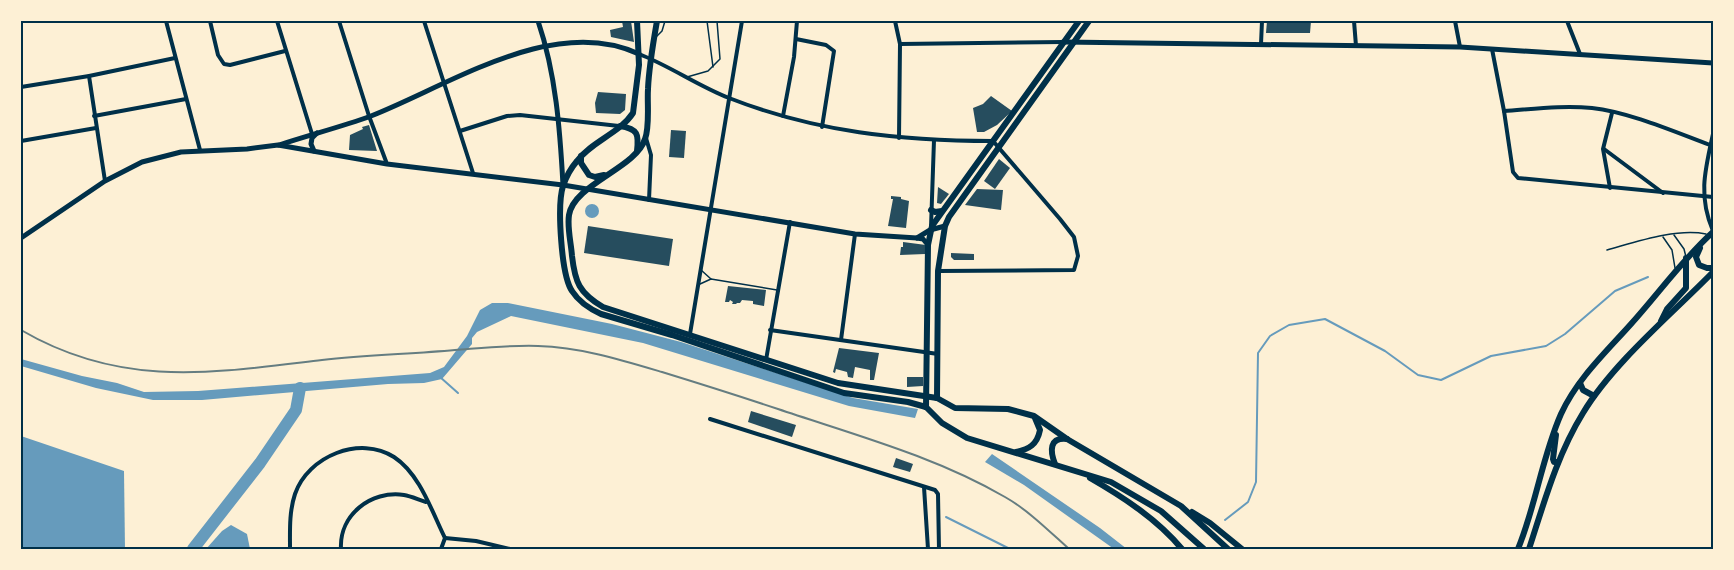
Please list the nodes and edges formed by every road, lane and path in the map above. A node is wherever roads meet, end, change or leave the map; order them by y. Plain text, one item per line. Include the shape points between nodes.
1 (166, 21) edge
2 (210, 21) edge
3 (277, 21) edge
4 (339, 21) edge
5 (424, 21) edge
6 (538, 21) edge
7 (637, 21) edge
8 (657, 21) edge
9 (665, 21) edge
10 (707, 21) edge
11 (717, 21) edge
12 (741, 21) edge
13 (797, 21) edge
14 (896, 21) edge
15 (1079, 21) edge
16 (1089, 21) edge
17 (1262, 21) edge
18 (1354, 21) edge
19 (1455, 21) edge
20 (1567, 21) edge
21 (654, 39) junction
22 (796, 39) junction
23 (1063, 42) junction
24 (1074, 42) junction
25 (546, 44) junction
26 (900, 44) junction
27 (1261, 46) junction
28 (1356, 47) junction
29 (1460, 47) junction
30 (1492, 48) junction
31 (285, 51) junction
32 (639, 54) junction
33 (1580, 54) junction
34 (175, 58) junction
35 (650, 58) junction
36 (1713, 63) edge
37 (713, 67) junction
38 (89, 76) junction
39 (686, 77) junction
40 (444, 84) junction
41 (21, 87) edge
42 (729, 98) junction
43 (186, 99) junction
44 (1504, 111) junction
45 (1612, 113) junction
46 (94, 116) junction
47 (369, 116) junction
48 (783, 116) junction
49 (559, 120) junction
50 (620, 126) junction
51 (822, 127) junction
52 (96, 128) junction
53 (460, 131) junction
54 (315, 133) junction
55 (1713, 134) edge
56 (646, 138) junction
57 (898, 138) junction
58 (934, 140) junction
59 (21, 141) edge
60 (993, 141) junction
61 (1710, 145) junction
62 (278, 146) junction
63 (999, 146) junction
64 (1603, 149) junction
65 (200, 150) junction
66 (314, 151) junction
67 (637, 152) junction
68 (582, 155) junction
69 (387, 164) junction
70 (473, 173) junction
71 (608, 174) junction
72 (105, 181) junction
73 (563, 185) junction
74 (1610, 188) junction
75 (588, 189) junction
76 (1664, 194) junction
77 (1703, 197) junction
78 (1713, 198) edge
79 (649, 201) junction
80 (710, 210) junction
81 (931, 210) junction
82 (942, 211) junction
83 (790, 222) junction
84 (945, 226) junction
85 (930, 230) junction
86 (1712, 233) edge
87 (855, 234) junction
88 (1674, 234) junction
89 (1663, 236) junction
90 (21, 238) edge
91 (917, 238) junction
92 (1703, 242) junction
93 (928, 245) junction
94 (1607, 250) dead end
95 (1686, 258) junction
96 (1676, 269) junction
97 (702, 270) junction
98 (1713, 270) edge
99 (938, 271) junction
100 (1687, 276) junction
101 (711, 279) junction
102 (699, 285) junction
103 (778, 290) junction
104 (1658, 327) junction
105 (770, 330) junction
106 (690, 334) junction
107 (842, 340) junction
108 (927, 354) junction
109 (938, 354) junction
110 (766, 364) junction
111 (1580, 382) junction
112 (924, 396) junction
113 (1594, 396) junction
114 (937, 398) junction
115 (926, 407) junction
116 (1035, 416) junction
117 (710, 418) dead end
118 (1559, 420) junction
119 (1067, 439) junction
120 (1015, 452) junction
121 (1558, 462) junction
122 (1055, 464) junction
123 (1082, 474) junction
124 (924, 487) junction
125 (427, 502) junction
126 (1181, 506) junction
127 (445, 538) junction
128 (505, 548) edge
129 (290, 549) edge
130 (341, 549) edge
131 (441, 549) edge
132 (510, 549) edge
133 (928, 549) edge
134 (939, 549) edge
135 (1182, 549) edge
136 (1204, 549) edge
137 (1228, 549) edge
138 (1242, 549) edge
139 (1518, 549) edge
140 (1528, 549) edge

1 - 34 street
2 - 31 street via 224,64
3 - 31 street
4 - 47 street
5 - 40 street
6 - 25 main road
7 - 32 main road
8 - 21 main road
9 - 21 lane
10 - 37 lane
11 - 37 lane via 721,55
12 - 42 street
13 - 22 street
14 - 26 street
15 - 23 main road
16 - 24 main road
17 - 27 street
18 - 28 street
19 - 29 street
20 - 33 street
21 - 35 main road
22 - 48 street
22 - 51 street via 826,45 834,51
23 - 24 main road
23 - 26 street
23 - 60 main road
24 - 27 main road
24 - 63 main road
25 - 32 main road via 592,42
25 - 40 main road
25 - 49 main road
26 - 57 street
27 - 28 main road
28 - 29 main road
29 - 30 main road
30 - 33 main road
30 - 44 street
31 - 54 street
32 - 35 street
32 - 50 main road via 635,104 629,120
33 - 36 main road
34 - 38 street
34 - 43 street
35 - 39 street
35 - 56 main road
37 - 39 lane
38 - 41 street
38 - 46 street
39 - 42 street
40 - 47 main road
40 - 53 street
42 - 48 street
42 - 80 street
43 - 46 street
43 - 65 street
44 - 45 street via 1577,107
44 - 74 street via 1515,176
45 - 61 street
45 - 64 street
46 - 52 street
47 - 54 main road
47 - 69 street
48 - 51 street
49 - 50 street
49 - 53 street via 507,116
49 - 73 main road
50 - 67 main road via 635,131
50 - 68 main road
51 - 57 street
52 - 59 street
52 - 72 street
53 - 70 street
54 - 62 main road
54 - 66 main road via 311,141
55 - 61 street
56 - 67 main road
56 - 79 street via 651,155
57 - 58 street
58 - 60 street
58 - 81 street
60 - 63 street
60 - 82 main road
61 - 77 street
62 - 65 main road
62 - 66 main road
63 - 84 main road
63 - 99 street via 1068,229 1077,248 1078,262 1074,270
64 - 74 street
64 - 76 street
65 - 72 main road via 142,162
66 - 69 main road
67 - 71 main road
68 - 71 main road via 590,175
68 - 73 main road
69 - 70 main road
70 - 73 main road
71 - 75 main road
72 - 90 main road
73 - 75 main road
73 - 110 main road via 560,214 564,264 568,284 584,304 601,314
74 - 76 street
75 - 79 main road
75 - 106 main road via 569,212 578,286 603,307
76 - 77 street
77 - 78 street
77 - 86 street
79 - 80 main road
80 - 83 main road
80 - 97 street
81 - 82 main road
81 - 85 street
82 - 85 main road
83 - 87 main road
83 - 103 street
84 - 85 main road
84 - 99 main road
85 - 91 main road
85 - 93 main road
86 - 88 lane
86 - 92 main road
87 - 91 main road
87 - 107 street
88 - 89 lane
88 - 95 lane
89 - 94 lane
89 - 96 lane via 1672,250
91 - 93 main road
92 - 95 main road
92 - 98 main road via 1696,254 1697,261
93 - 108 main road
95 - 96 main road
95 - 100 main road
96 - 100 main road
96 - 111 main road
97 - 101 lane
97 - 102 street
98 - 104 main road
99 - 109 main road
100 - 104 main road via 1686,288 1667,309
101 - 102 lane
101 - 103 lane
102 - 106 street
103 - 105 street
104 - 113 main road
105 - 107 street
105 - 110 street
106 - 110 main road
107 - 108 street
108 - 109 street
108 - 112 main road
109 - 114 main road
110 - 112 main road via 855,387
110 - 115 main road via 844,393
111 - 113 main road via 1583,390
111 - 118 main road
112 - 114 main road
112 - 115 main road
113 - 121 main road
114 - 116 main road via 955,408 1008,409
115 - 120 main road via 942,423 967,438
116 - 119 main road
116 - 120 main road via 1040,430 1035,443 1029,449
117 - 124 street
118 - 121 main road via 1553,459
118 - 139 main road
119 - 122 main road via 1060,438 1052,444
119 - 126 main road
120 - 122 main road
121 - 140 main road
122 - 123 main road
123 - 135 main road via 1140,510
123 - 136 main road via 1111,482 1145,500
124 - 133 street
124 - 134 street via 938,494
125 - 127 street
125 - 129 street via 409,471 395,458 381,450 348,449 329,456 305,476 291,513
125 - 130 street via 392,494 362,504 344,527
126 - 137 main road
126 - 138 main road
127 - 128 street
127 - 131 street
128 - 132 street

